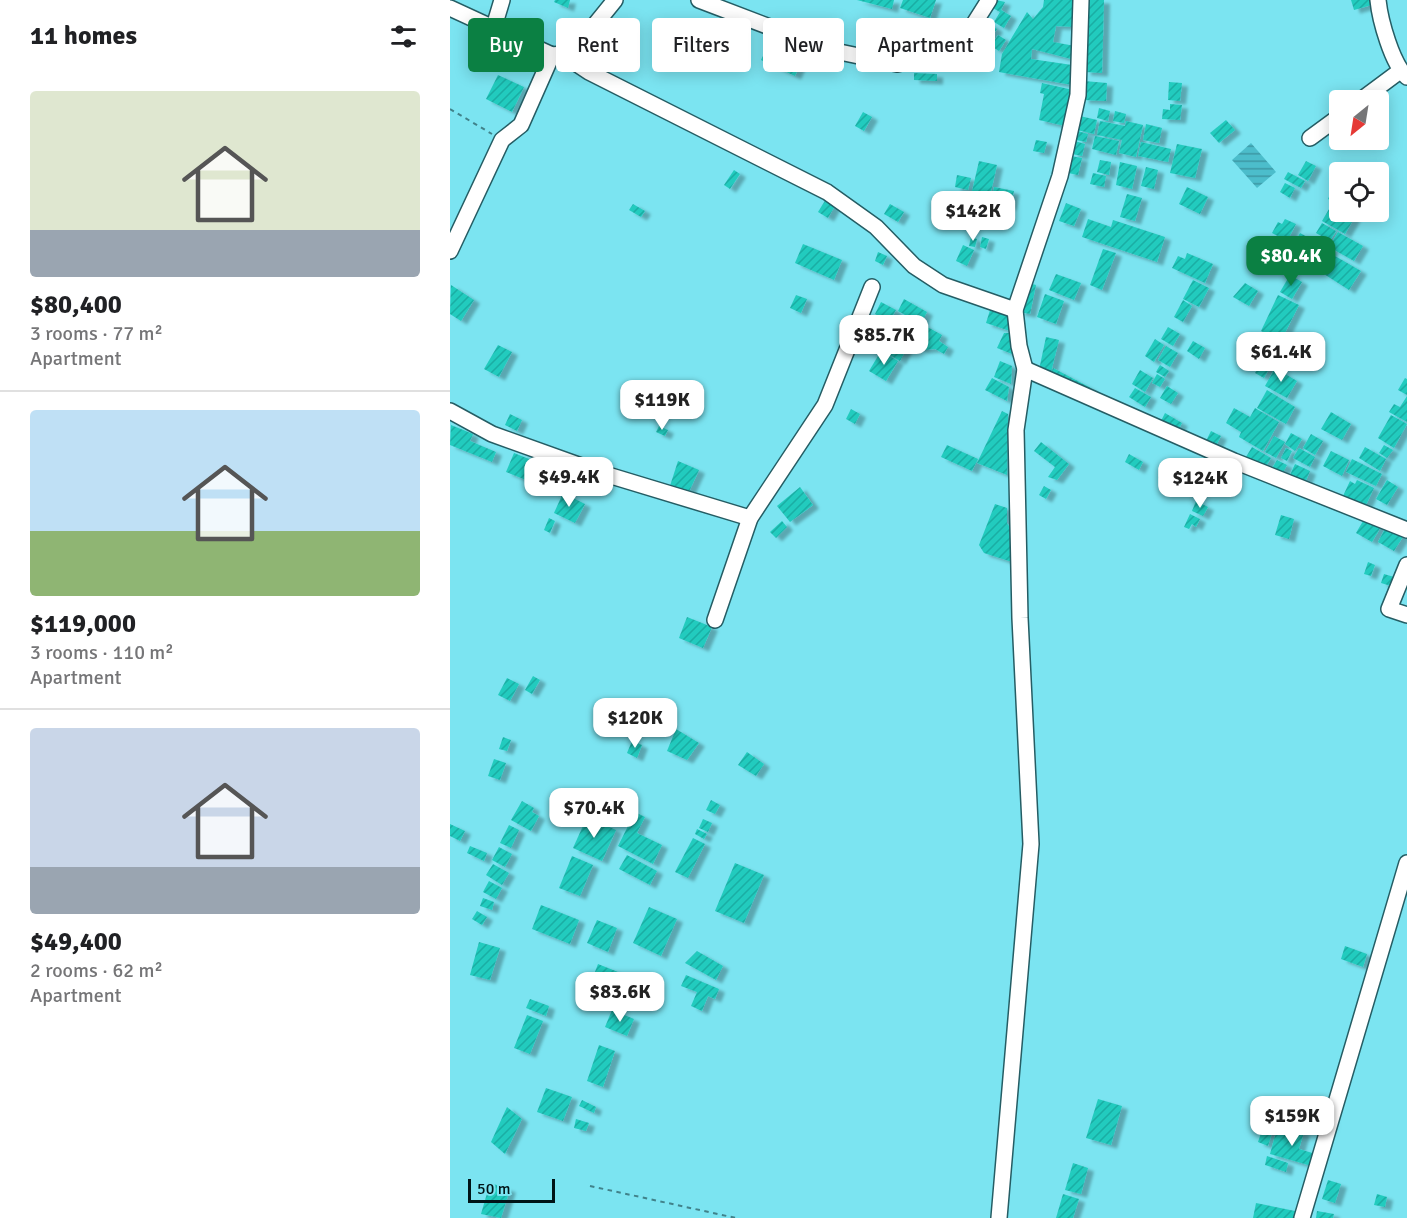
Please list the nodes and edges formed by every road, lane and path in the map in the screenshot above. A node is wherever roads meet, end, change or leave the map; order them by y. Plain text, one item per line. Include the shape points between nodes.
1 (502, 0) edge
2 (615, 0) edge
3 (699, 0) edge
4 (989, 0) edge
5 (1081, 0) edge
6 (1378, 0) edge
7 (450, 8) edge
8 (470, 18) edge
9 (497, 18) edge
10 (600, 18) edge
11 (556, 61) edge
12 (589, 72) edge
13 (1404, 74) edge
14 (1378, 90) edge
15 (450, 109) edge
16 (1329, 124) edge
17 (1310, 138) dead end
18 (502, 140) junction
19 (450, 251) edge
20 (872, 287) dead end
21 (1015, 310) junction
22 (1024, 369) junction
23 (450, 411) edge
24 (750, 518) junction
25 (1407, 530) edge
26 (1407, 565) edge
27 (1407, 615) edge
28 (715, 620) dead end
29 (1407, 863) edge
30 (590, 1186) dead end
31 (736, 1218) edge
32 (999, 1218) edge
33 (1302, 1218) edge

1 - 9 street
2 - 10 street
3 - 4 street via 830,50 897,64 932,56 965,38
5 - 21 street via 1078,95 1060,176
6 - 13 street via 1381,26
7 - 8 street
11 - 18 street via 521,125
12 - 21 street via 828,192 876,227 914,266 943,285
13 - 14 street
15 - 18 path
16 - 17 street
18 - 19 street
20 - 24 street via 825,405
21 - 22 street
22 - 25 street via 1234,461
22 - 32 street via 1017,442 1020,618 1031,844
23 - 24 street via 492,434
24 - 28 street
26 - 27 street via 1389,609
29 - 33 street
30 - 31 path

